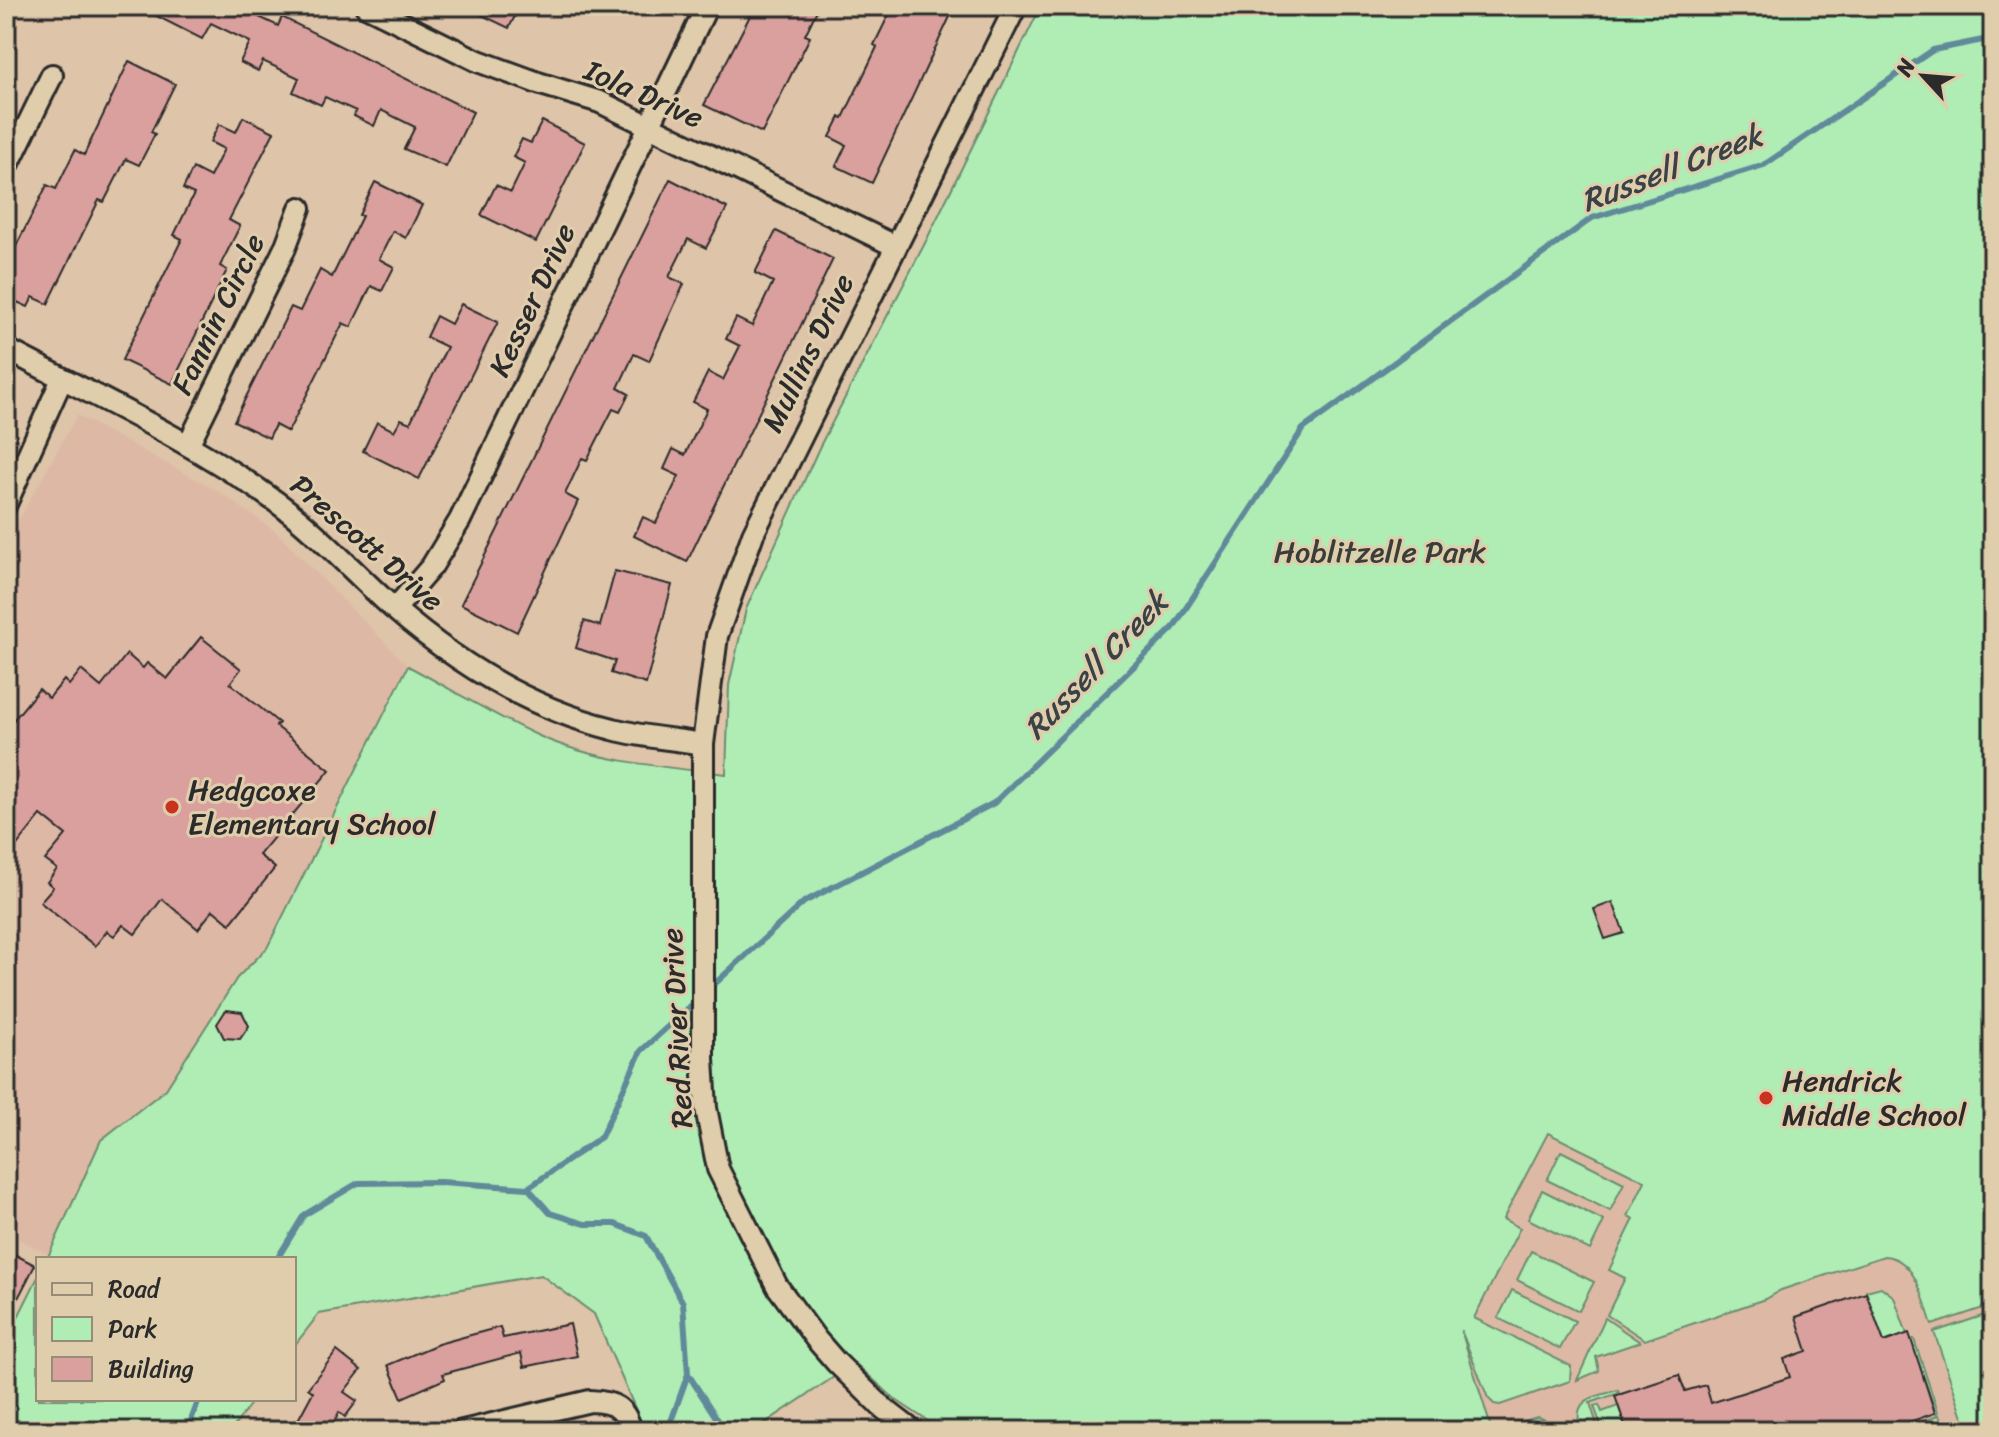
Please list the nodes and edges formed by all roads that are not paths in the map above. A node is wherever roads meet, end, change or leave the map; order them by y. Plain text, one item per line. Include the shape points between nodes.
1 (366, 6) edge
2 (707, 6) edge
3 (1016, 6) edge
4 (398, 13) edge
5 (52, 75) dead end
6 (648, 125) junction
7 (6, 169) edge
8 (300, 208) dead end
9 (895, 246) junction
10 (6, 349) edge
11 (62, 379) junction
12 (188, 445) junction
13 (6, 504) edge
14 (395, 609) junction
15 (703, 744) junction
16 (463, 1431) edge
17 (631, 1431) edge
18 (913, 1431) edge

1 - 4 street, Iola Drive
2 - 6 street, Kesser Drive
3 - 9 street, Mullins Drive
4 - 6 street, Iola Drive via 478,61 600,102
5 - 7 street
6 - 9 street, Iola Drive
6 - 14 street, Kesser Drive via 460,520 432,566
8 - 12 street, Fannin Circle
9 - 15 street, Mullins Drive via 753,534 717,636
10 - 11 street, Prescott Drive
11 - 12 street, Prescott Drive
11 - 13 street
12 - 14 street, Prescott Drive via 297,517
14 - 15 street, Prescott Drive via 447,651 551,708 613,729
15 - 18 street, Red River Drive via 705,1094 718,1169 777,1286 816,1339
16 - 17 street via 590,1401 610,1402 621,1409

